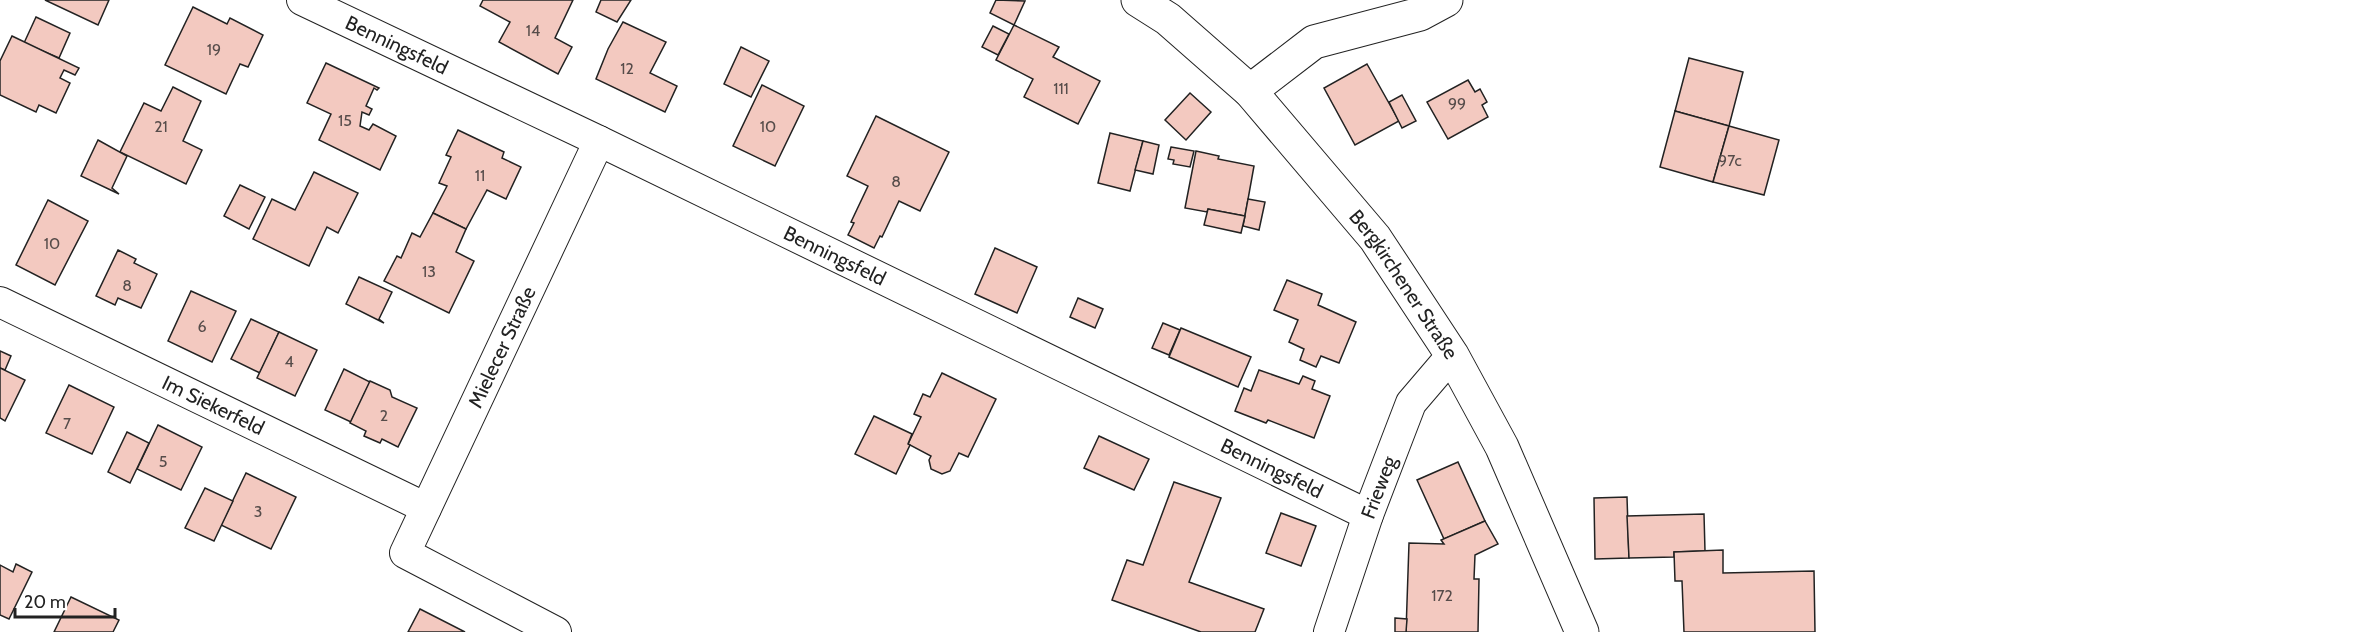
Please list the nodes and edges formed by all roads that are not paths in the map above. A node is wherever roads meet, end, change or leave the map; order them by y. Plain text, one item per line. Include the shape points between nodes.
1 (302, 0) edge
2 (1138, 0) edge
3 (1446, 0) edge
4 (1250, 91) junction
5 (599, 141) junction
6 (0, 302) edge
7 (1452, 355) junction
8 (426, 508) junction
9 (1368, 515) junction
10 (556, 632) edge
11 (1329, 632) edge
12 (1582, 632) edge

1 - 5 street, Benningsfeld
2 - 4 street, Bergkirchener Straße via 1168,19
3 - 4 street via 1420,14 1314,42
4 - 7 street, Bergkirchener Straße via 1375,238
5 - 8 street, Mielecer Straße
5 - 9 street, Benningsfeld
6 - 8 street, Im Siekerfeld
7 - 9 street, Frieweg via 1411,403
7 - 12 street, Bergkirchener Straße via 1502,447
8 - 10 street, Mielecer Straße via 405,553
9 - 11 street, Frieweg

